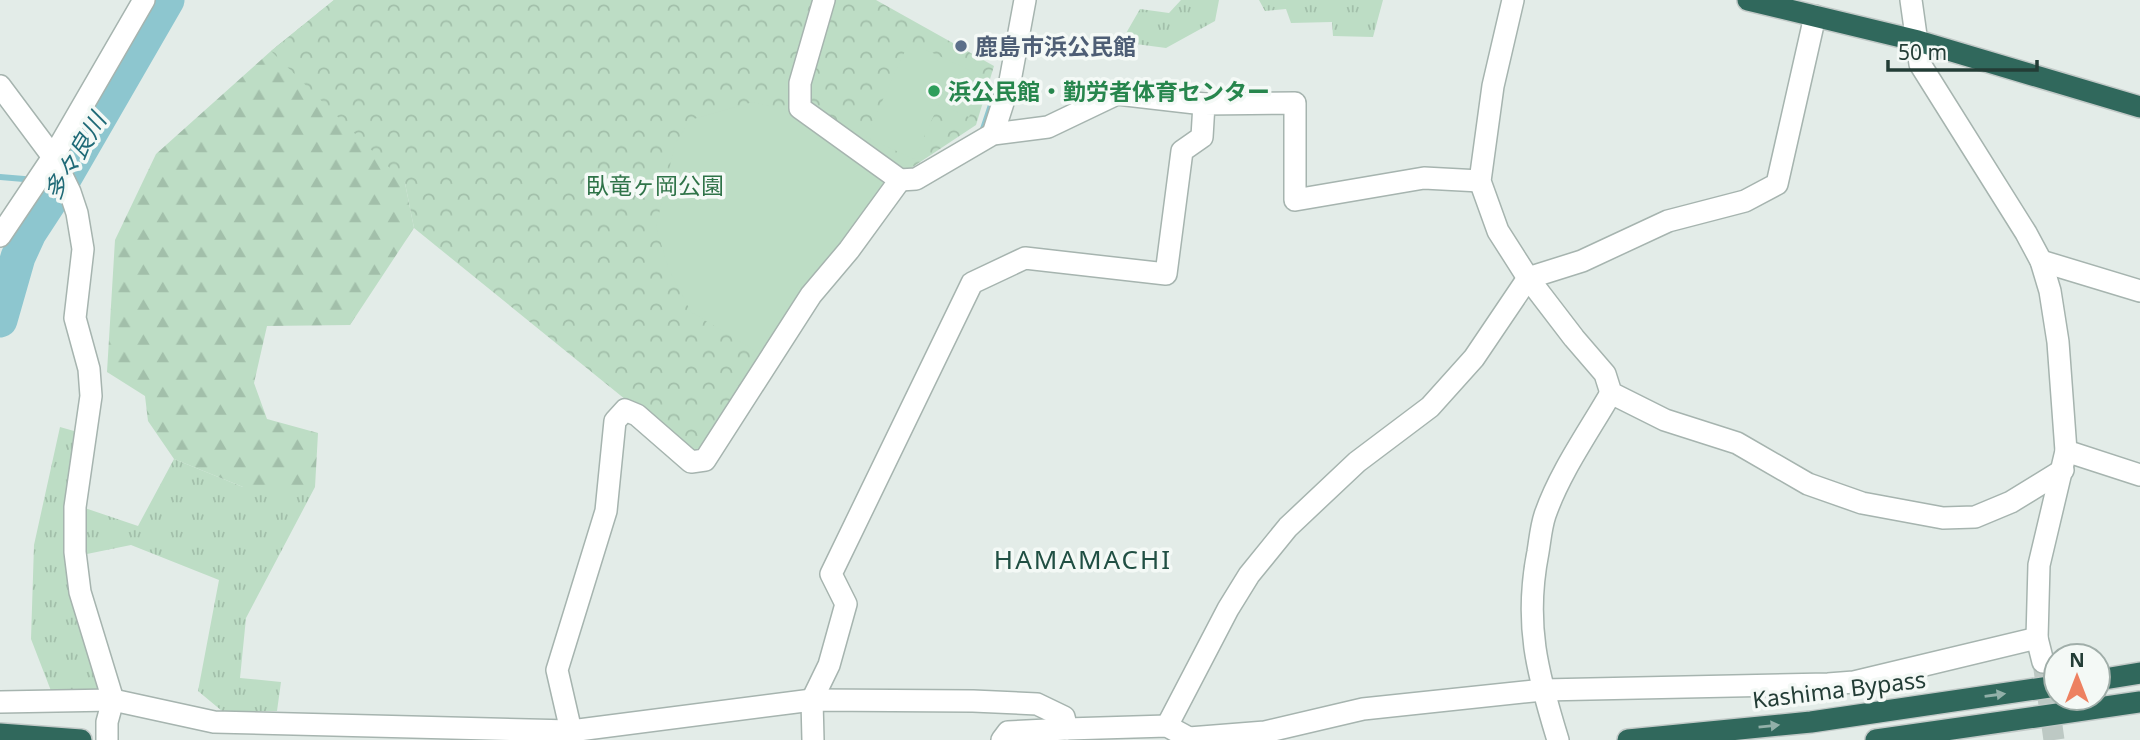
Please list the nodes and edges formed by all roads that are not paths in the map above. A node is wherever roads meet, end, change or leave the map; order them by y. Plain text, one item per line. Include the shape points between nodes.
1 (144, 0) edge
2 (824, 0) edge
3 (1025, 0) edge
4 (1513, 0) edge
5 (1748, 0) edge
6 (1911, 0) edge
7 (1815, 16) junction
8 (1918, 41) junction
9 (0, 86) edge
10 (1204, 104) junction
11 (2140, 107) edge
12 (993, 134) junction
13 (43, 172) junction
14 (900, 180) junction
15 (1480, 181) junction
16 (0, 236) edge
17 (2041, 261) junction
18 (1528, 278) junction
19 (2140, 291) edge
20 (1611, 393) junction
21 (2064, 461) junction
22 (2140, 475) edge
23 (2037, 638) junction
24 (2042, 658) tunnel mouth
25 (2140, 673) edge
26 (2112, 678) edge
27 (2042, 688) edge
28 (1545, 697) junction
29 (113, 700) junction
30 (0, 702) edge
31 (2140, 702) edge
32 (812, 708) junction
33 (1167, 726) junction
34 (1067, 729) junction
35 (571, 731) junction
36 (0, 734) edge
37 (70, 739) edge
38 (81, 740) edge
39 (107, 740) edge
40 (813, 740) edge
41 (1002, 740) edge
42 (1558, 740) edge
43 (1628, 740) edge
44 (1876, 740) edge

1 - 13 street
2 - 14 street via 800,83 800,108
3 - 12 street via 1010,81
4 - 15 street via 1493,86
5 - 7 highway
6 - 8 street
7 - 8 highway
7 - 18 street via 1777,184 1745,201 1668,221 1582,261
8 - 11 highway
8 - 17 street via 1920,64
9 - 13 street
10 - 12 street via 1117,94 1048,127
10 - 15 street via 1295,103 1294,200 1424,178
10 - 32 street via 1202,137 1182,151 1166,274 1025,258 972,283 831,574 846,604
12 - 14 street via 916,179
13 - 16 street
13 - 29 street via 70,191 83,249 75,318 91,396 75,507 75,552 80,592
14 - 35 street via 811,295 705,460 691,462 625,410 615,421 606,511 557,670
15 - 18 street via 1498,231
17 - 19 street
17 - 21 street via 2058,342
18 - 20 street via 1605,374
18 - 33 street via 1474,358 1430,407 1357,462 1288,527 1228,609
20 - 21 street via 1665,420 1737,443 1808,484 1862,503 1943,518 1975,517 2011,502
20 - 28 street via 1544,517 1532,580 1533,643
21 - 22 street
21 - 23 street via 2039,565
23 - 24 street
23 - 28 street via 1841,683
25 - 26 highway
43 -> 27 highway, Kashima Bypass via 1811,722
28 - 33 street via 1363,709 1265,732 1189,738
28 - 42 street
29 - 30 street
29 - 35 street via 214,722
29 - 39 street
31 - 44 highway
32 - 34 street via 973,701 1037,704 1065,717
32 - 35 street
32 - 40 street
33 - 34 street
34 - 41 street via 1008,732
36 - 37 highway
37 - 38 highway

